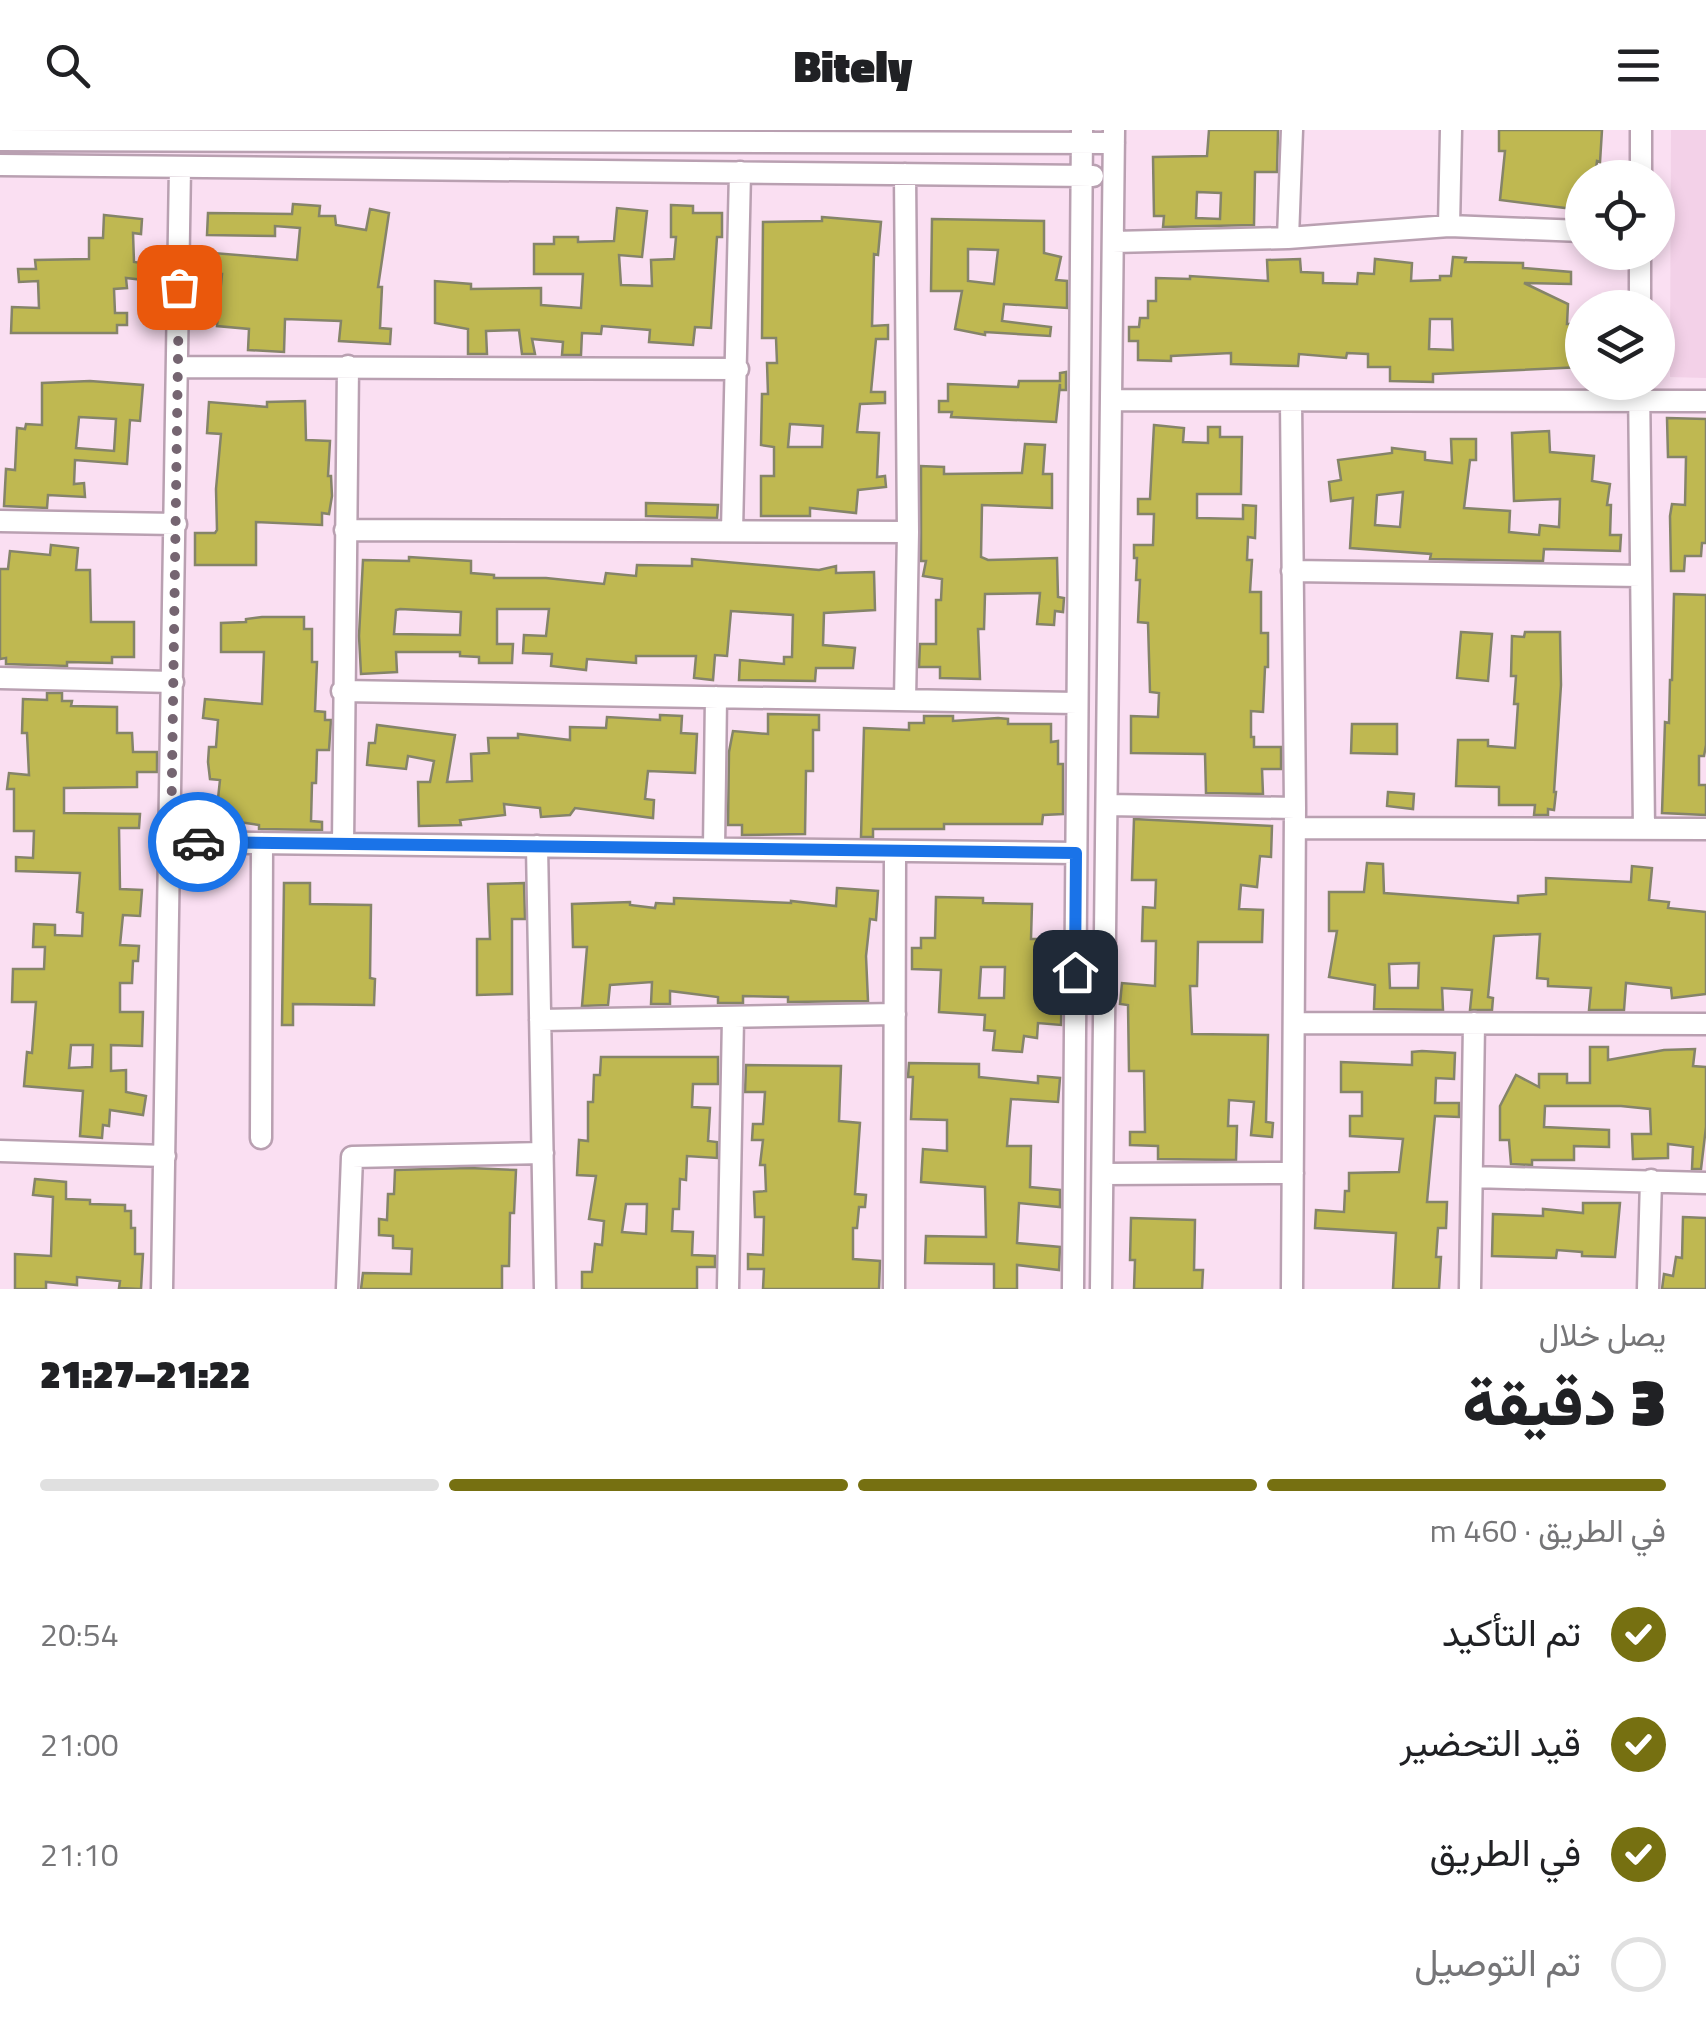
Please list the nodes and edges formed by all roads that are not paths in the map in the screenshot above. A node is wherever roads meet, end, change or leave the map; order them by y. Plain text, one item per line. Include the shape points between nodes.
1 (1292, 130) edge
2 (1451, 130) edge
3 (1642, 130) edge
4 (399, 135) edge
5 (589, 135) edge
6 (614, 135) edge
7 (876, 135) edge
8 (1082, 135) edge
9 (1114, 137) edge
10 (0, 140) edge
11 (1641, 160) edge
12 (0, 165) edge
13 (180, 167) junction
14 (589, 171) junction
15 (614, 171) junction
16 (740, 172) junction
17 (906, 174) junction
18 (1081, 176) junction
19 (1114, 176) junction
20 (1450, 226) junction
21 (1565, 230) edge
22 (1288, 238) junction
23 (1113, 242) junction
24 (348, 366) junction
25 (178, 367) junction
26 (738, 370) junction
27 (1565, 394) edge
28 (1675, 397) edge
29 (1112, 400) junction
30 (1291, 400) junction
31 (1639, 400) edge
32 (1706, 401) edge
33 (0, 521) edge
34 (176, 524) junction
35 (345, 530) junction
36 (732, 531) junction
37 (908, 532) junction
38 (1292, 571) junction
39 (1641, 576) junction
40 (0, 678) edge
41 (173, 682) junction
42 (342, 691) junction
43 (716, 697) junction
44 (904, 700) junction
45 (1077, 703) junction
46 (1107, 805) junction
47 (1295, 818) junction
48 (1644, 829) junction
49 (1706, 829) edge
50 (171, 842) junction
51 (262, 843) junction
52 (343, 844) junction
53 (537, 846) junction
54 (714, 848) junction
55 (895, 851) junction
56 (1076, 853) junction
57 (895, 1014) junction
58 (733, 1018) junction
59 (540, 1020) junction
60 (1294, 1022) junction
61 (1474, 1023) junction
62 (1706, 1024) edge
63 (262, 1138) dead end
64 (0, 1151) edge
65 (542, 1153) junction
66 (165, 1156) junction
67 (1293, 1173) junction
68 (1102, 1174) junction
69 (1472, 1176) junction
70 (1651, 1180) junction
71 (1706, 1182) edge
72 (162, 1289) edge
73 (347, 1289) edge
74 (545, 1289) edge
75 (728, 1289) edge
76 (894, 1289) edge
77 (1073, 1289) edge
78 (1101, 1289) edge
79 (1292, 1289) edge
80 (1470, 1289) edge
81 (1648, 1289) edge

1 - 22 street
2 - 20 street
3 - 11 street
4 - 5 street
4 - 10 street
5 - 6 street
5 - 14 street
6 - 7 street
6 - 15 street
7 - 8 street
8 - 9 street
8 - 18 street
9 - 19 street
12 - 13 street
13 - 14 street
13 - 25 street
14 - 15 street
15 - 16 street
16 - 17 street
16 - 26 street
17 - 18 street
17 - 37 street
18 - 19 street
18 - 45 street
19 - 23 street
20 - 21 street
20 - 22 street
22 - 23 street
23 - 29 street
24 - 25 street
24 - 26 street
24 - 35 street
25 - 34 street
26 - 36 street
27 - 30 street
28 - 32 street
29 - 30 street
29 - 46 street
30 - 38 street
31 - 39 street
33 - 34 street
34 - 41 street
35 - 36 street
35 - 42 street
36 - 37 street
37 - 44 street
38 - 39 street
38 - 47 street
39 - 48 street
40 - 41 street
41 - 50 street
42 - 43 street
42 - 52 street
43 - 44 street
43 - 54 street
44 - 45 street
45 - 56 street
46 - 47 street
46 - 68 street
47 - 48 street
47 - 60 street
48 - 49 street
50 - 51 street
50 - 66 street
51 - 52 street
51 - 63 street
52 - 53 street
53 - 54 street
53 - 59 street
54 - 55 street
55 - 56 street
55 - 57 street
56 - 77 street
57 - 58 street
57 - 76 street
58 - 59 street
58 - 75 street
59 - 65 street
60 - 61 street
60 - 67 street
61 - 62 street
61 - 69 street
64 - 66 street
65 - 73 street via 352,1157
65 - 74 street
66 - 72 street
67 - 68 street
67 - 79 street
68 - 78 street
69 - 70 street
69 - 80 street
70 - 71 street
70 - 81 street

